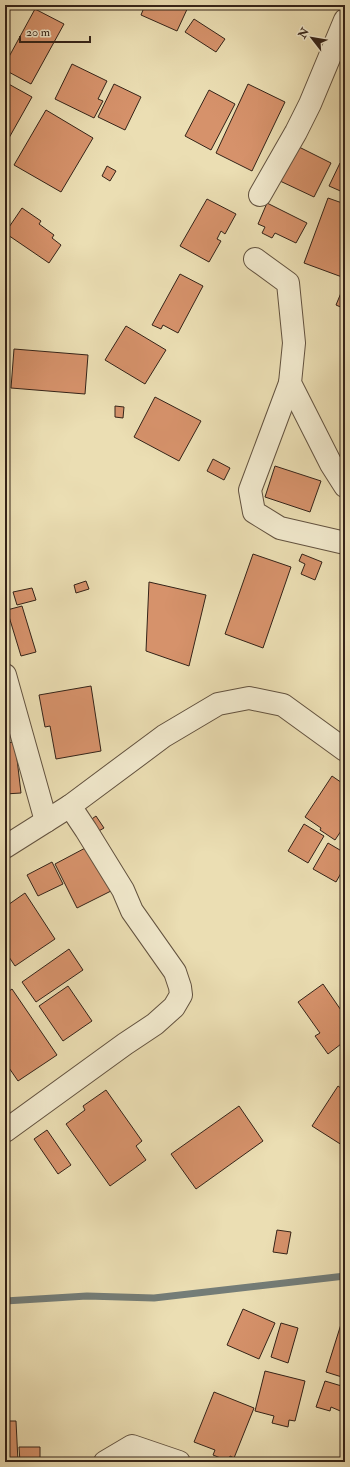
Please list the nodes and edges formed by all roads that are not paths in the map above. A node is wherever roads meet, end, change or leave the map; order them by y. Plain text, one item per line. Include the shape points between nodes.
1 (345, 20) edge
2 (260, 195) dead end
3 (255, 259) dead end
4 (290, 383) junction
5 (345, 486) edge
6 (345, 543) edge
7 (5, 675) edge
8 (345, 750) edge
9 (70, 806) junction
10 (46, 822) junction
11 (5, 848) edge
12 (5, 1131) edge
13 (105, 1462) edge
14 (180, 1462) edge

1 - 2 street via 310,104
3 - 4 street via 288,283 294,343
4 - 5 street via 330,464
4 - 6 street via 250,490 254,512 280,528
7 - 10 street
8 - 9 street via 283,705 249,698 218,704 164,736
9 - 10 street
9 - 12 street via 123,890 132,911 175,972 181,995 174,1006 155,1024
10 - 11 street
13 - 14 street via 132,1446

